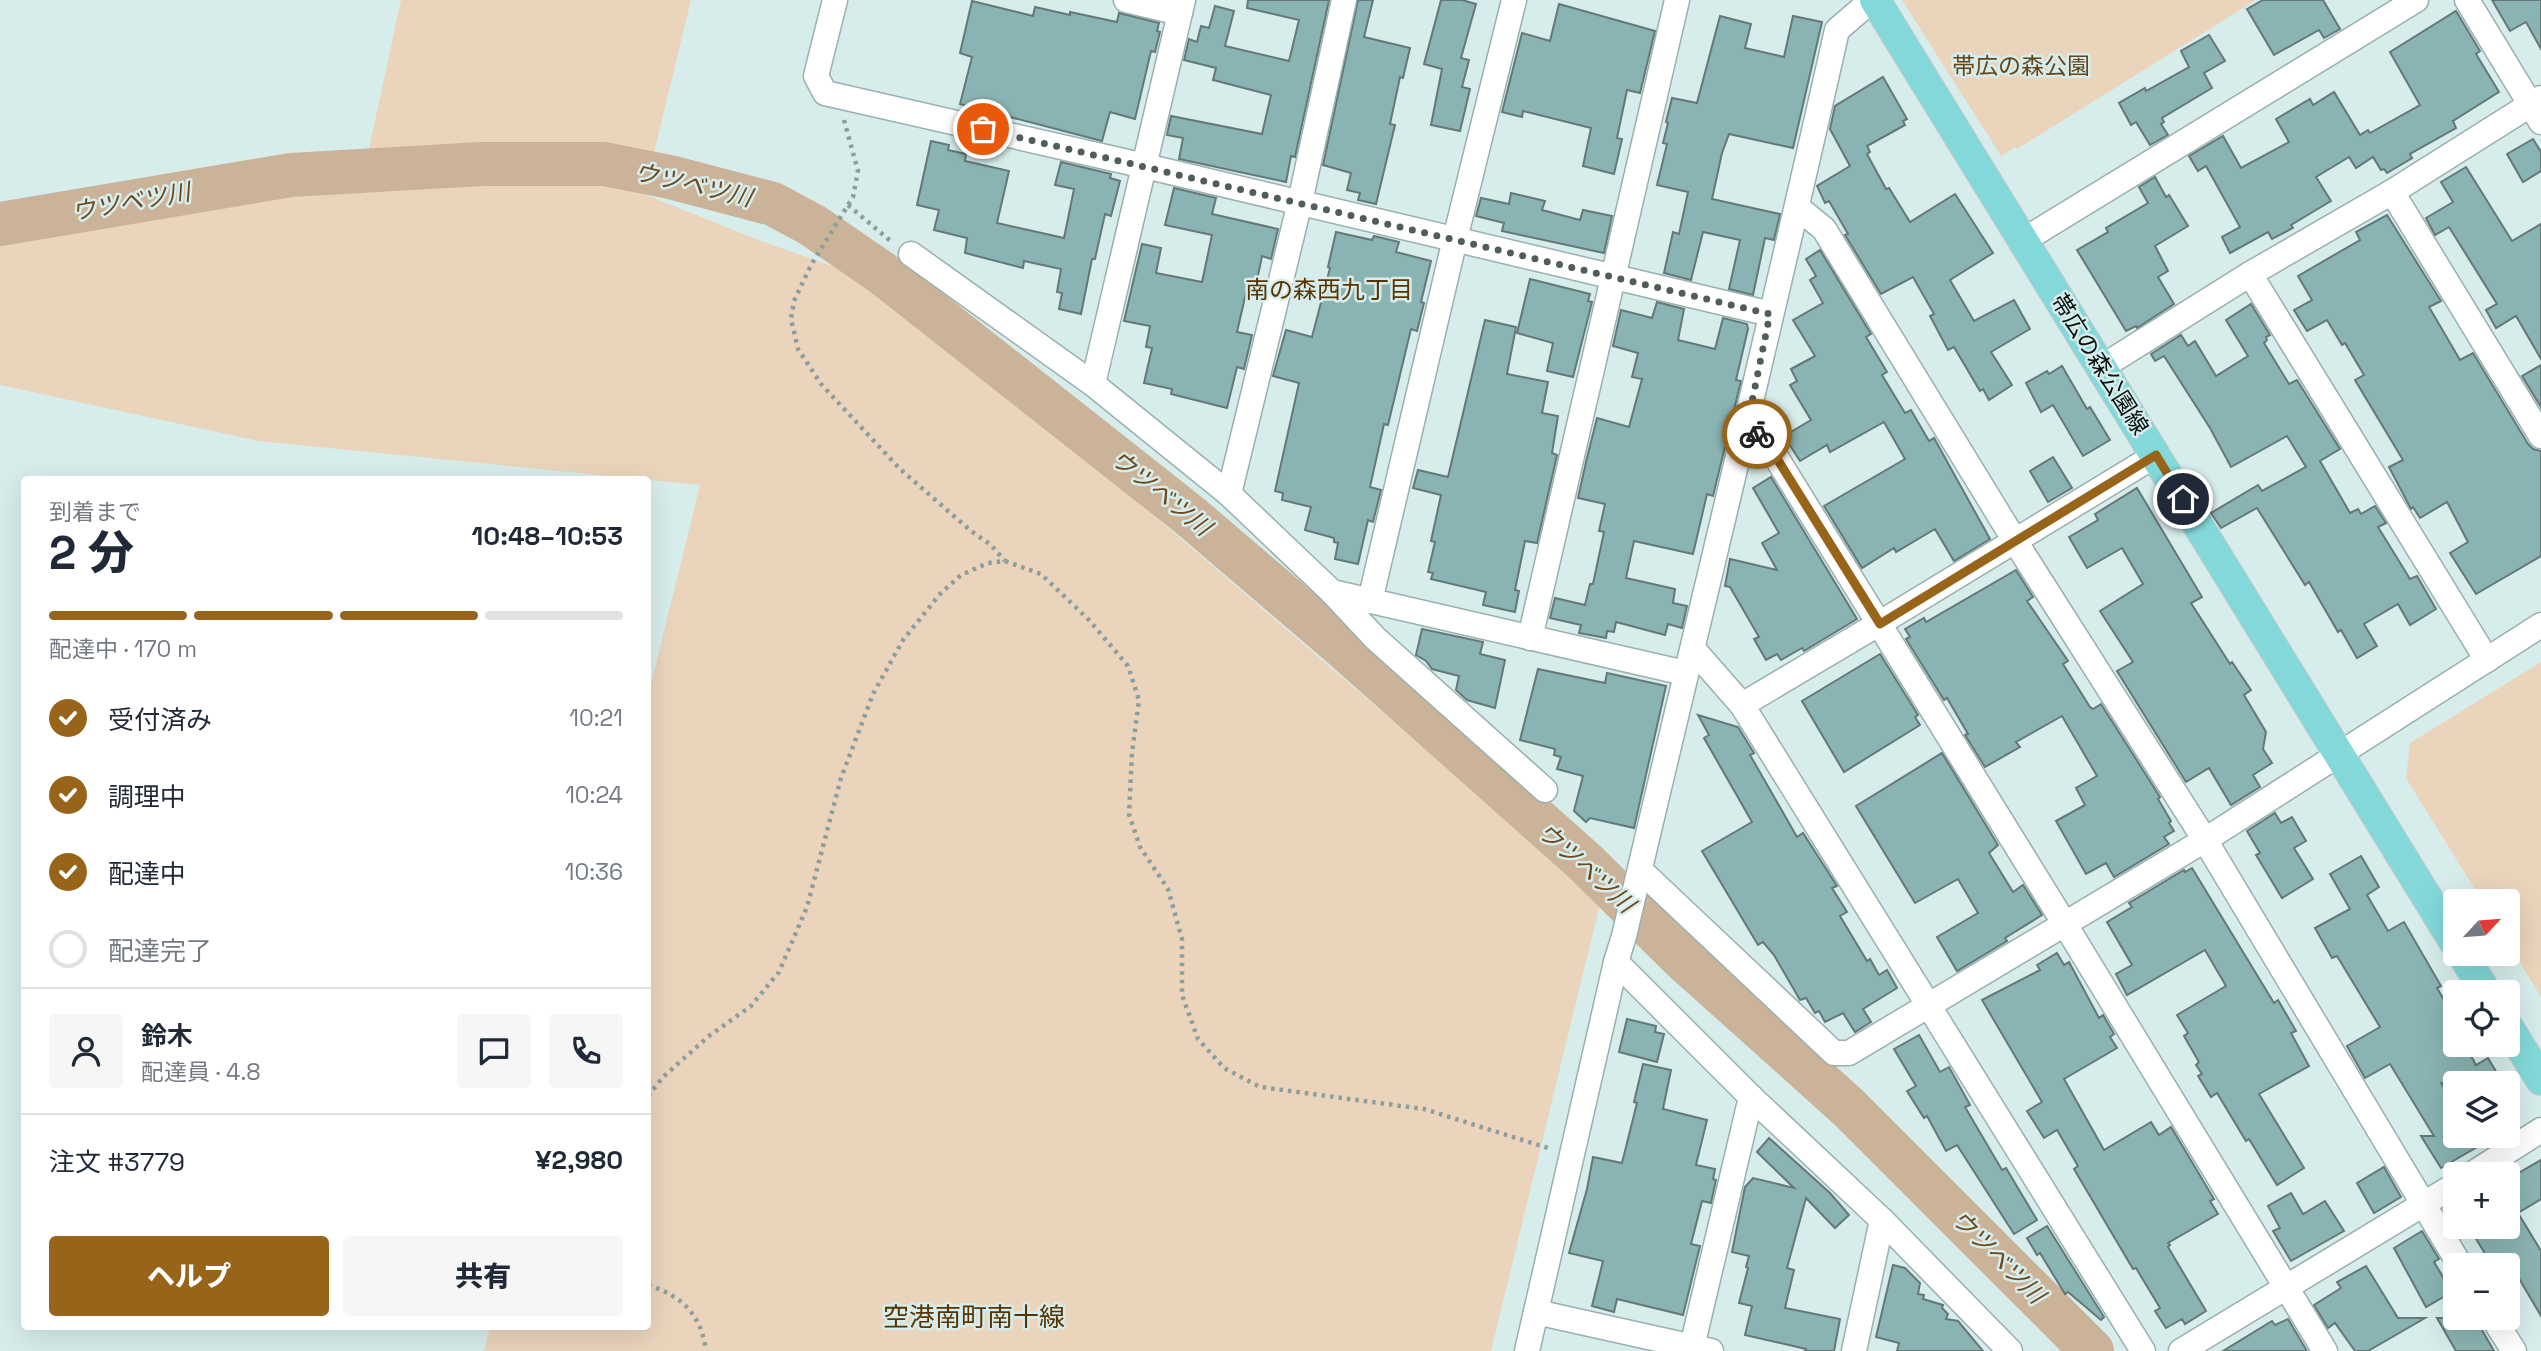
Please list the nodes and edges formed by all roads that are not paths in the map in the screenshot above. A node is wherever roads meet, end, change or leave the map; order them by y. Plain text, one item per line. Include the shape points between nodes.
1 (835, 0) edge
2 (1126, 0) edge
3 (1344, 0) edge
4 (1514, 0) edge
5 (1677, 0) edge
6 (1873, 0) edge
7 (2416, 0) edge
8 (2467, 0) edge
9 (1182, 6) edge
10 (2537, 108) edge
11 (1145, 166) junction
12 (2392, 192) junction
13 (1300, 202) junction
14 (1797, 206) junction
15 (1455, 239) junction
16 (2024, 240) junction
17 (911, 254) road end
18 (2250, 274) junction
19 (1612, 278) junction
20 (1770, 314) junction
21 (2102, 367) junction
22 (1093, 384) junction
23 (1747, 426) junction
24 (2541, 436) edge
25 (2156, 455) junction
26 (1229, 494) junction
27 (2015, 541) junction
28 (1332, 593) junction
29 (1370, 601) junction
30 (1880, 624) junction
31 (2541, 625) edge
32 (1530, 638) junction
33 (1693, 649) junction
34 (2487, 660) junction
35 (1685, 673) junction
36 (1742, 705) junction
37 (2339, 756) junction
38 (1545, 790) dead end
39 (2205, 841) junction
40 (1639, 876) junction
41 (2443, 924) edge
42 (2066, 926) junction
43 (1616, 962) junction
44 (1927, 1006) junction
45 (2520, 1046) edge
46 (2541, 1080) edge
47 (1751, 1097) junction
48 (2541, 1130) edge
49 (2491, 1162) edge
50 (2443, 1193) edge
51 (2423, 1206) junction
52 (1882, 1220) junction
53 (2452, 1253) edge
54 (2287, 1289) junction
55 (1536, 1312) junction
56 (2501, 1330) edge
57 (1698, 1350) edge
58 (1527, 1351) edge
59 (1854, 1351) edge
60 (2010, 1351) edge
61 (2143, 1351) edge
62 (2181, 1351) edge
63 (2325, 1351) edge
64 (2514, 1351) edge

1 - 11 street via 816,76 825,93
2 - 9 street
3 - 13 street
4 - 15 street
5 - 19 street
6 - 14 street via 1837,30
6 - 16 main road, 帯広の森公園線
7 - 16 street
8 - 10 street
9 - 11 street
10 - 12 street
11 - 13 street
11 - 22 street
12 - 18 street
12 - 24 street
13 - 15 street
13 - 26 street
14 - 20 street
14 - 27 street via 1824,229
15 - 19 street
15 - 29 street
16 - 21 main road, 帯広の森公園線
17 - 22 street
18 - 21 street
18 - 34 street
19 - 20 street
19 - 32 street
20 - 23 street
21 - 25 main road, 帯広の森公園線
22 - 26 street
23 - 30 street via 1766,441
23 - 33 street
25 - 27 street
25 - 37 main road, 帯広の森公園線
26 - 28 street
27 - 30 street
27 - 39 street
28 - 29 street
28 - 38 street via 1375,638
29 - 32 street
30 - 36 street
30 - 42 street
31 - 34 street
32 - 35 street
33 - 35 street
33 - 36 street
34 - 37 street
35 - 40 street
36 - 44 street
37 - 39 street
37 - 41 main road, 帯広の森公園線
39 - 42 street
39 - 51 street
40 - 43 street
40 - 44 street via 1834,1054 1849,1054
42 - 44 street
42 - 54 street
43 - 47 street
43 - 55 street
44 - 61 street
45 - 46 main road
47 - 52 street
47 - 57 street
48 - 49 street
50 - 51 street
51 - 53 street
51 - 54 street
52 - 59 street
52 - 60 street
54 - 62 street
54 - 63 street
55 - 57 street
55 - 58 street
56 - 64 street

